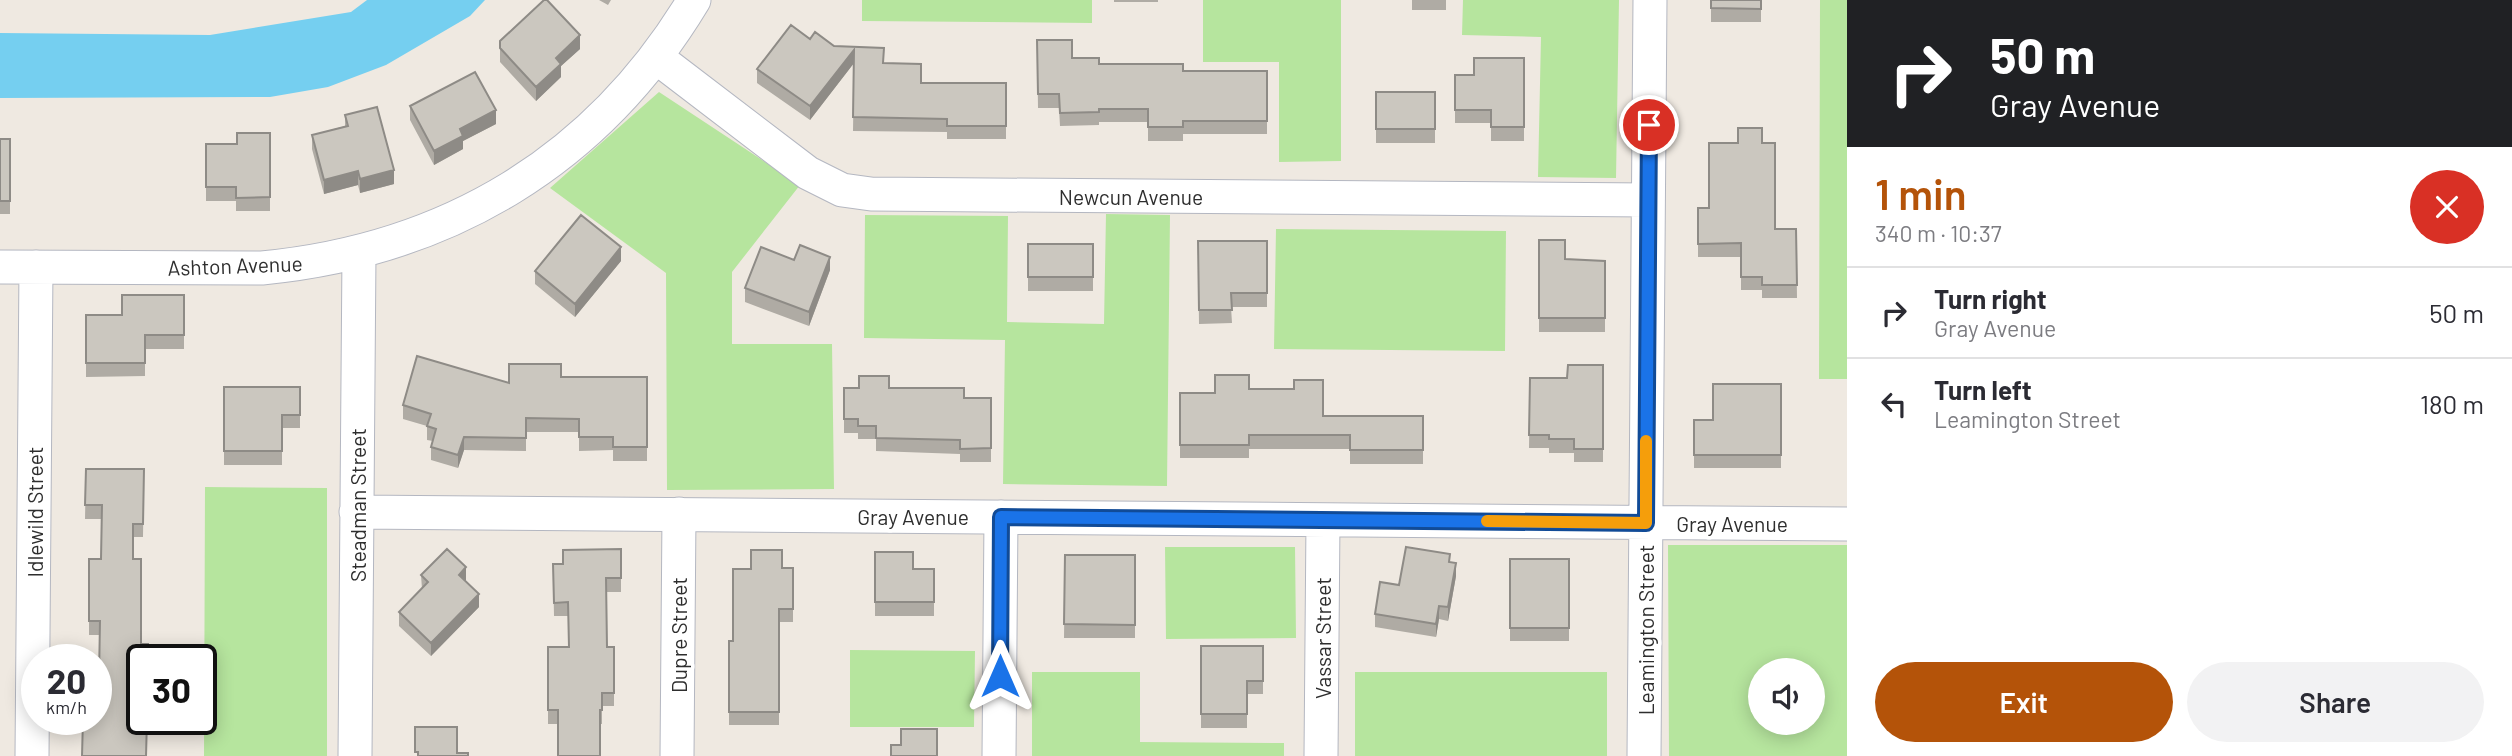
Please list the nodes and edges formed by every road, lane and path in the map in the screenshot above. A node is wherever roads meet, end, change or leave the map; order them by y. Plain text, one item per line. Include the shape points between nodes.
1 (694, 0) edge
2 (1650, 0) edge
3 (656, 57) junction
4 (1648, 200) junction
5 (359, 253) junction
6 (0, 267) edge
7 (36, 267) junction
8 (356, 512) junction
9 (679, 514) junction
10 (1001, 517) junction
11 (1323, 520) junction
12 (1646, 523) junction
13 (1847, 524) edge
14 (32, 756) edge
15 (355, 756) edge
16 (677, 756) edge
17 (999, 756) edge
18 (1321, 756) edge
19 (1644, 756) edge

1 - 3 street, Ashton Avenue
2 - 4 street, Leamington Street
3 - 4 street, Newcun Avenue via 808,173 842,190 871,194
3 - 5 street, Ashton Avenue via 588,131 529,177 464,215
4 - 12 street, Leamington Street
5 - 7 street, Ashton Avenue via 262,268
5 - 8 street, Steadman Street
6 - 7 street, Ashton Avenue
7 - 14 street, Idlewild Street
8 - 9 street, Gray Avenue
8 - 15 street, Steadman Street
9 - 10 street, Gray Avenue
9 - 16 street, Dupre Street
10 - 11 street, Gray Avenue
10 - 17 street
11 - 12 street, Gray Avenue
11 - 18 street, Vassar Street
12 - 13 street, Gray Avenue
12 - 19 street, Leamington Street

